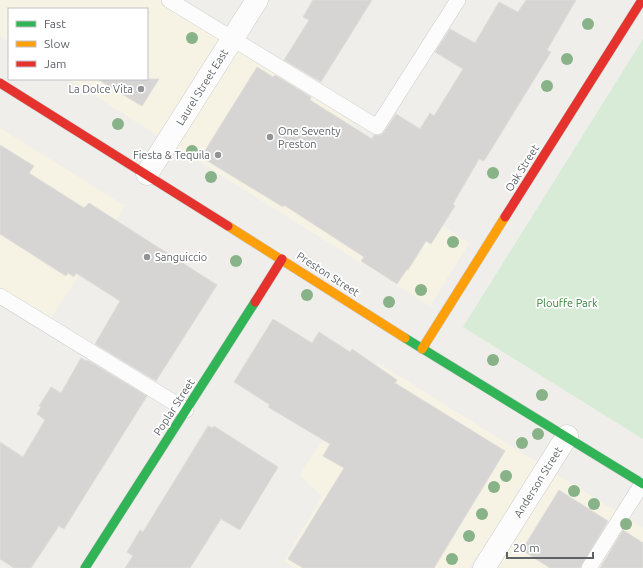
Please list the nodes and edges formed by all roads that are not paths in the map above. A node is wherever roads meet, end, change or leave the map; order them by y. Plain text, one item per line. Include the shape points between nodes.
1 (169, 0) edge
2 (257, 0) edge
3 (458, 0) edge
4 (642, 0) edge
5 (233, 39) junction
6 (0, 83) edge
7 (147, 174) junction
8 (282, 259) junction
9 (0, 296) edge
10 (422, 349) junction
11 (186, 410) junction
12 (566, 436) junction
13 (643, 484) edge
14 (85, 568) edge
15 (484, 568) edge
16 (589, 568) edge

1 - 5 lane
2 - 5 street, Laurel Street East
3 - 5 lane via 377,127
4 - 10 street, Oak Street
5 - 7 street, Laurel Street East
6 - 7 street, Preston Street
7 - 8 street, Preston Street
8 - 10 street, Preston Street
8 - 11 street, Poplar Street
9 - 11 lane
10 - 12 street, Preston Street
11 - 14 street, Poplar Street
12 - 13 street, Preston Street
12 - 15 street, Anderson Street
13 - 16 lane

